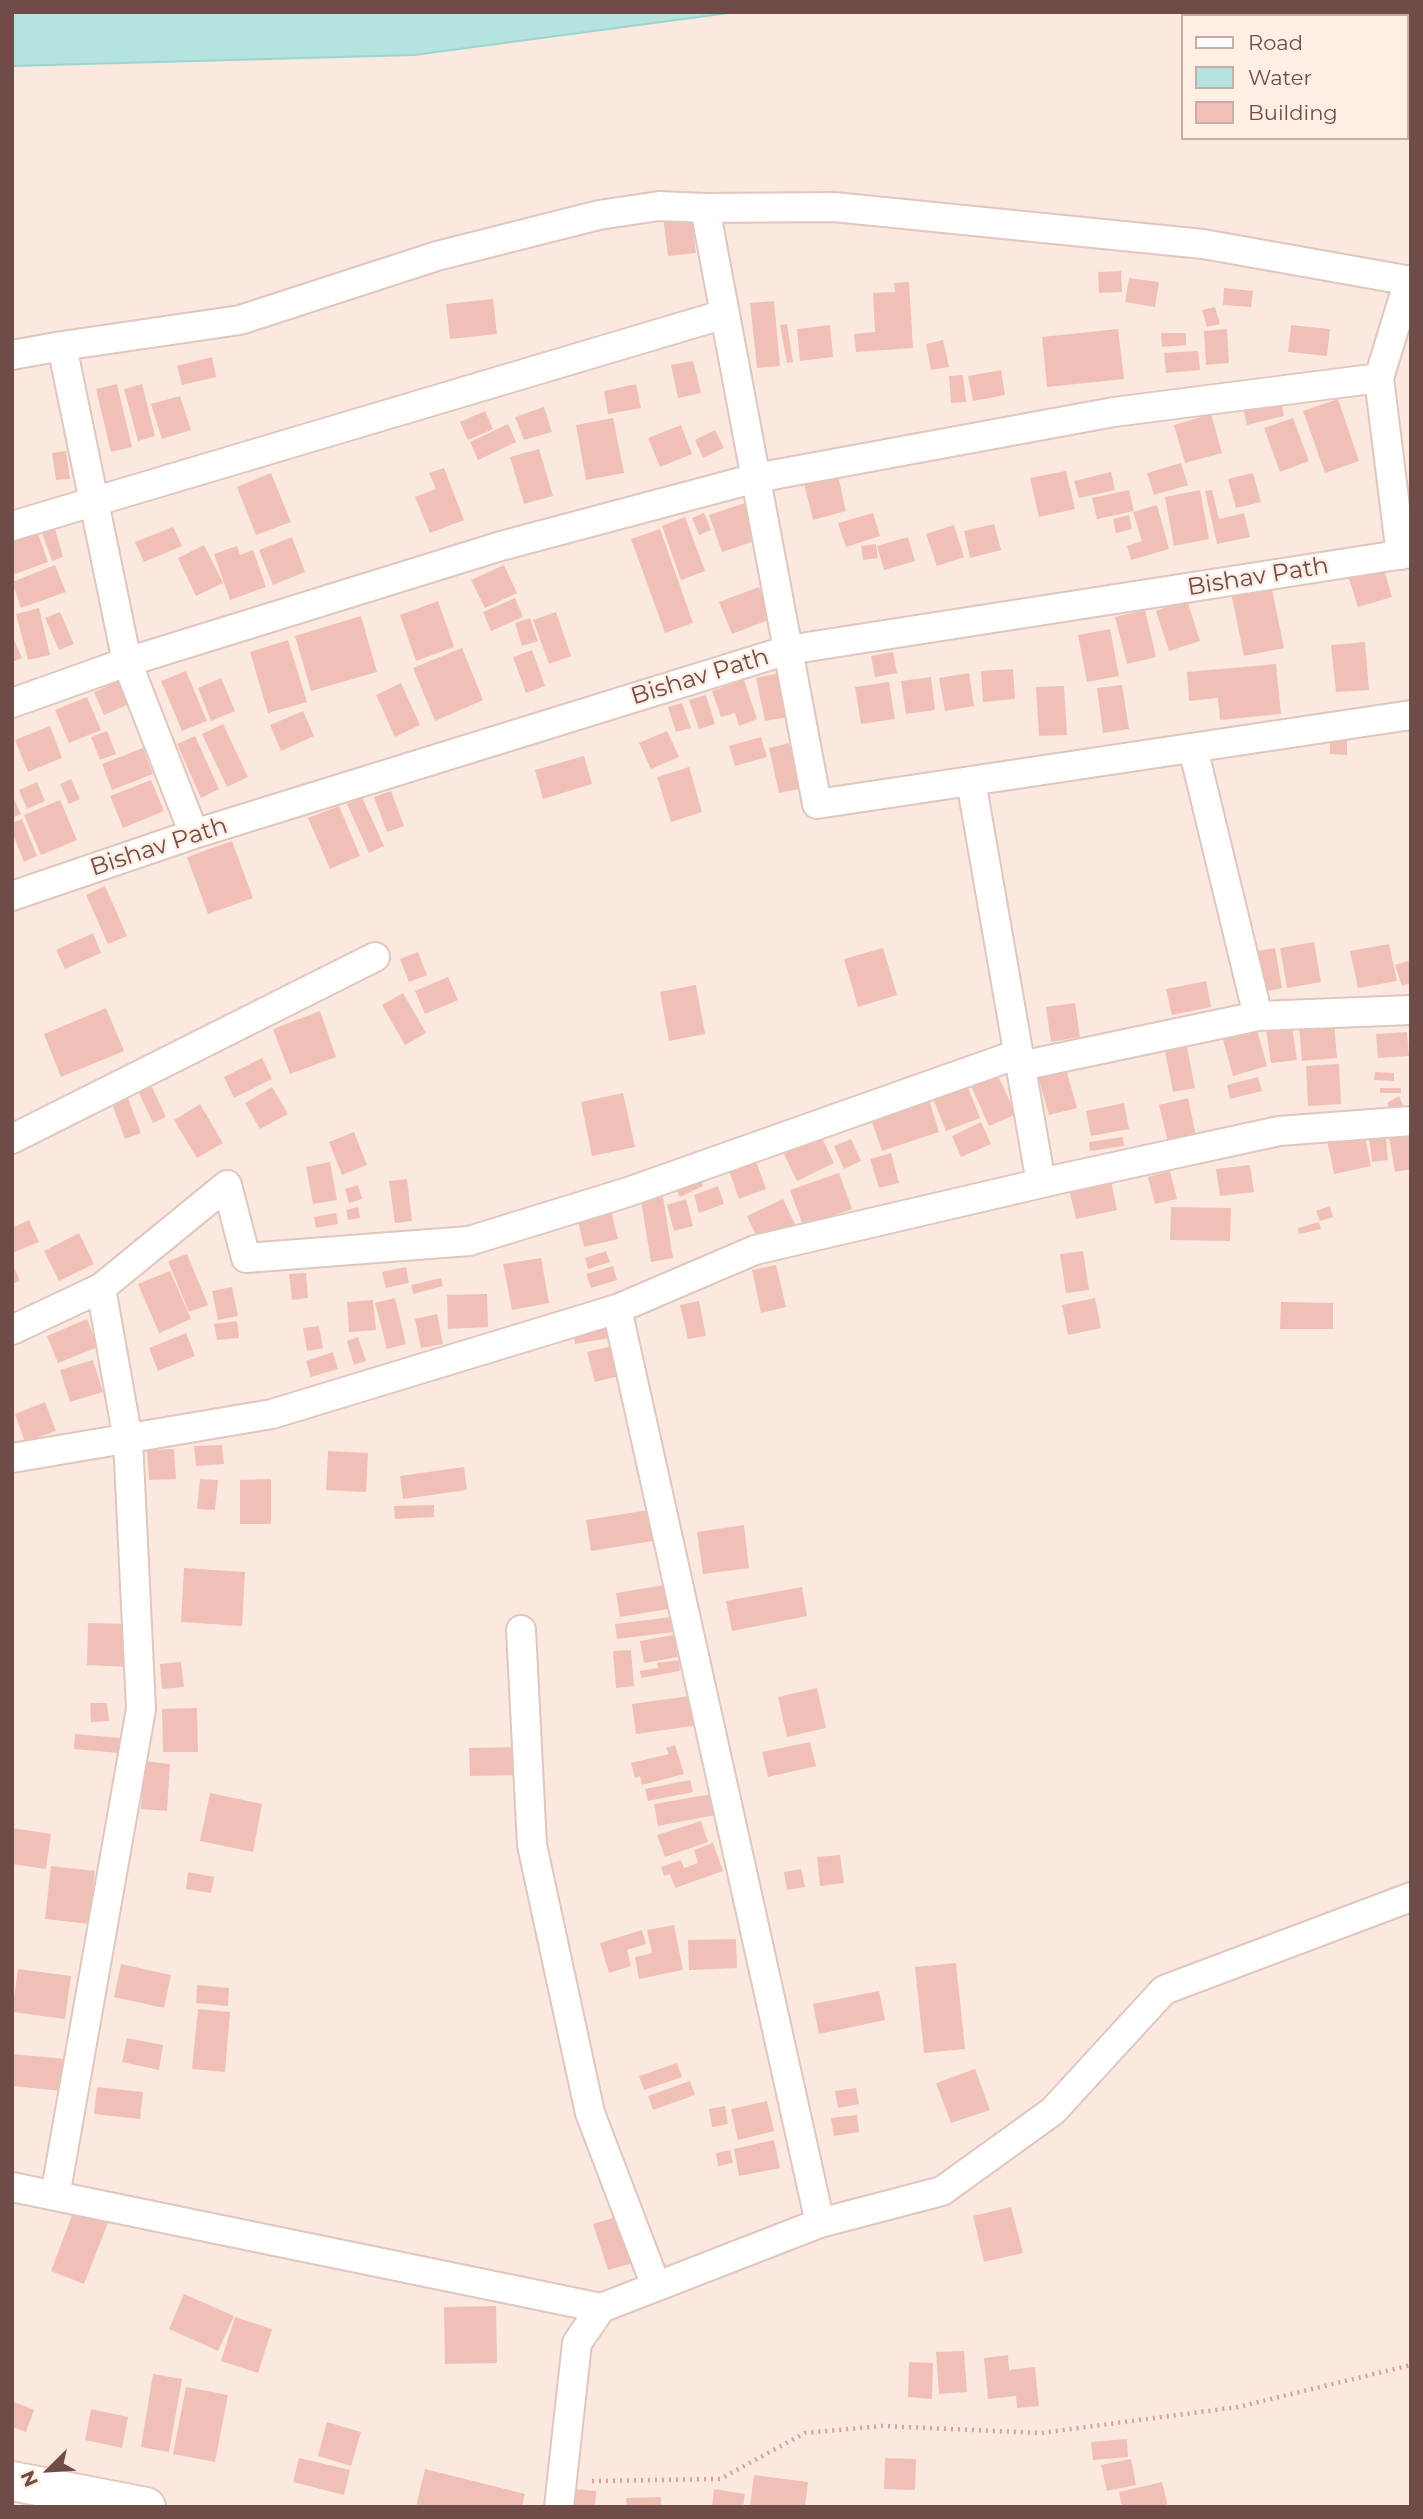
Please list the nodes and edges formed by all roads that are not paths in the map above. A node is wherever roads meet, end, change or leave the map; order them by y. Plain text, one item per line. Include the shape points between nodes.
1 (705, 208) junction
2 (1410, 280) edge
3 (724, 314) junction
4 (62, 346) junction
5 (12, 355) edge
6 (1379, 379) junction
7 (756, 478) junction
8 (94, 501) junction
9 (12, 526) edge
10 (1406, 554) edge
11 (788, 650) junction
12 (127, 662) junction
13 (12, 703) edge
14 (1411, 715) edge
15 (1193, 748) junction
16 (971, 781) junction
17 (194, 834) junction
18 (12, 895) edge
19 (375, 957) dead end
20 (1411, 1010) edge
21 (1258, 1016) junction
22 (1020, 1060) junction
23 (1411, 1121) edge
24 (12, 1139) edge
25 (1041, 1183) junction
26 (101, 1288) junction
27 (617, 1309) junction
28 (12, 1330) edge
29 (128, 1440) junction
30 (12, 1458) edge
31 (521, 1630) dead end
32 (1411, 1898) edge
33 (12, 2187) edge
34 (55, 2196) junction
35 (820, 2222) junction
36 (656, 2286) junction
37 (601, 2308) junction
38 (12, 2481) edge
39 (559, 2494) edge
40 (146, 2507) edge

1 - 2 street via 834,207 1203,244
1 - 3 street
1 - 4 street via 659,206 599,215 437,256 240,320
2 - 6 street
3 - 7 street
3 - 8 street
4 - 5 street
4 - 8 street
6 - 7 street via 1114,412
6 - 10 street
7 - 11 street
7 - 12 street via 501,546
8 - 9 street
8 - 12 street
10 - 11 street, Bishav Path
11 - 16 street via 817,804
11 - 17 street, Bishav Path
12 - 13 street
12 - 17 street
14 - 15 street
15 - 16 street
15 - 21 street
16 - 22 street
17 - 18 street, Bishav Path
19 - 24 street
20 - 21 street
21 - 22 street
22 - 25 street
22 - 26 street via 469,1241 246,1258 227,1185
23 - 25 street via 1279,1131
25 - 27 street via 755,1250
26 - 28 street
26 - 29 street
27 - 29 street via 272,1414
27 - 35 street
29 - 30 street
29 - 34 street via 141,1709
31 - 36 street via 532,1845 590,2113
32 - 35 street via 1164,1990 1052,2111 942,2191
33 - 34 street
34 - 37 street
35 - 36 street
36 - 37 street
37 - 39 street via 577,2343
38 - 40 main road

